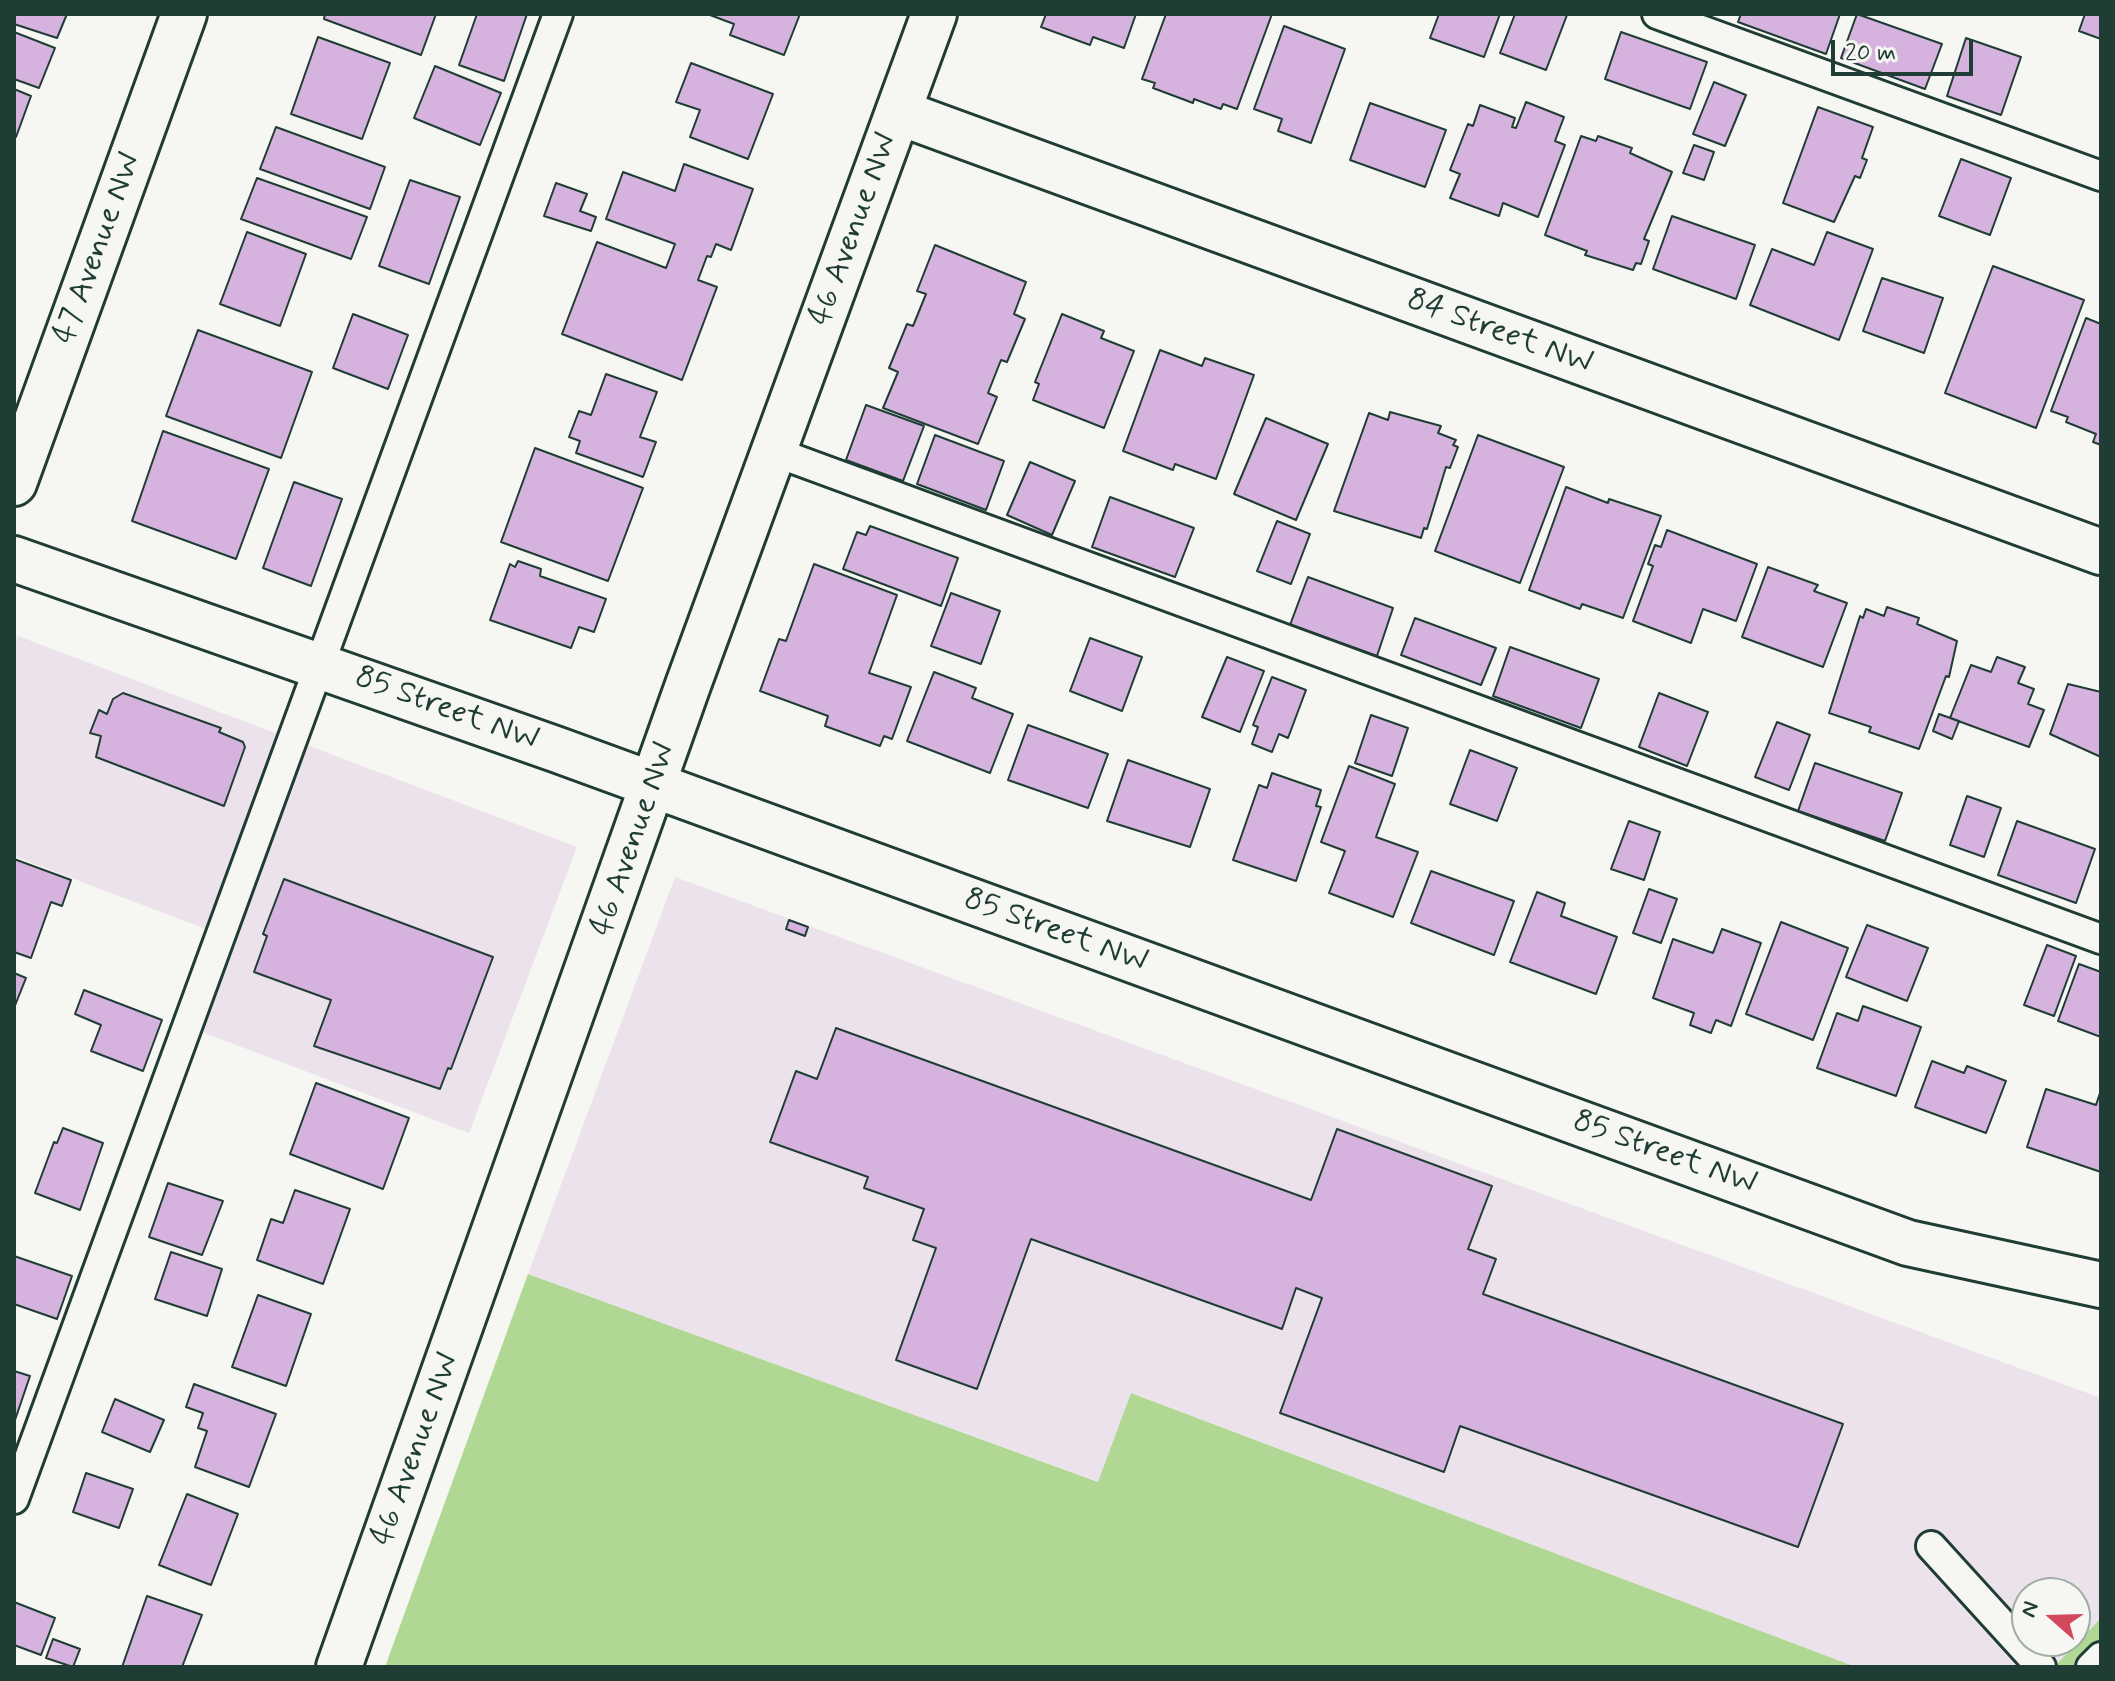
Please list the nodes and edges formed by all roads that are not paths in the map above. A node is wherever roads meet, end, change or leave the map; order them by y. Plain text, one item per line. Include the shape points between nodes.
1 (184, 14) edge
2 (558, 14) edge
3 (934, 14) edge
4 (1657, 14) edge
5 (898, 112) junction
6 (2101, 176) edge
7 (775, 452) junction
8 (14, 483) edge
9 (2101, 552) edge
10 (14, 559) edge
11 (321, 665) junction
12 (653, 786) junction
13 (2101, 939) edge
14 (2101, 1285) edge
15 (14, 1499) edge
16 (1931, 1546) dead end
17 (2101, 1657) edge
18 (339, 1667) edge
19 (2041, 1667) edge
20 (2091, 1667) edge

1 - 8 street, 47 Avenue NW
2 - 11 lane
3 - 5 street, 46 Avenue NW
4 - 6 lane
5 - 7 street, 46 Avenue NW
5 - 9 street, 84 Street NW
7 - 12 street, 46 Avenue NW
7 - 13 lane
10 - 11 street, 85 Street NW
11 - 12 street, 85 Street NW
11 - 15 lane
12 - 14 street, 85 Street NW via 1908,1243
12 - 18 street, 46 Avenue NW
16 - 19 lane
17 - 20 lane

